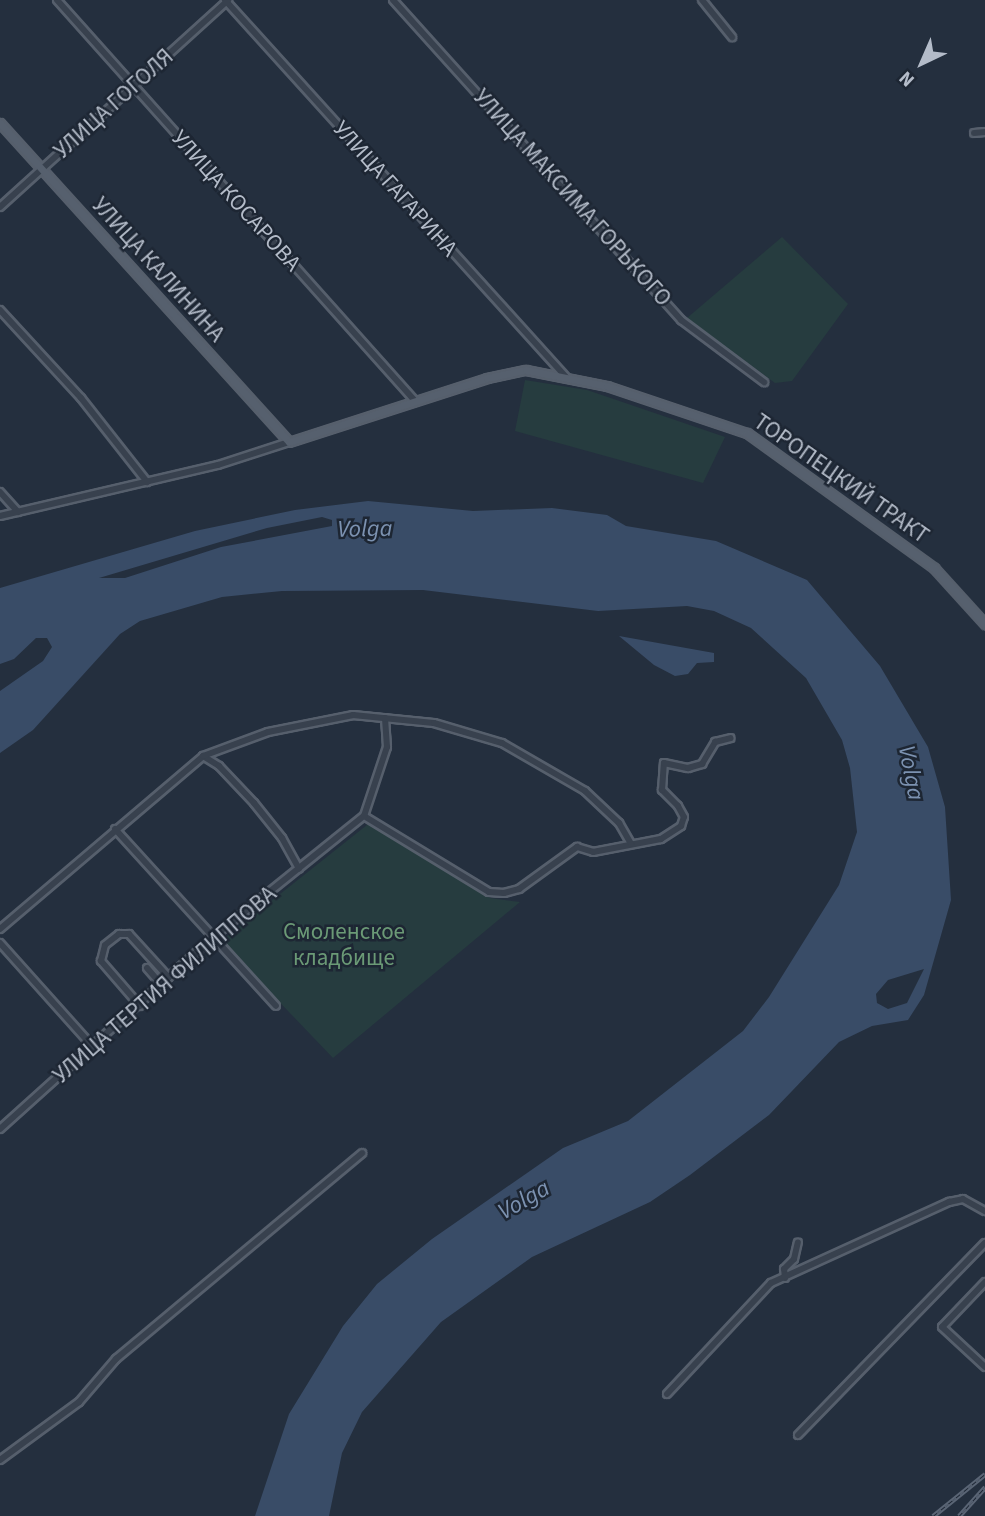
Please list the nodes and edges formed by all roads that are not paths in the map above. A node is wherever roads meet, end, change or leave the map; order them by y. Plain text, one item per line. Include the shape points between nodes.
1 (57, 0) edge
2 (226, 0) edge
3 (393, 0) edge
4 (702, 0) edge
5 (732, 37) dead end
6 (133, 87) junction
7 (0, 123) edge
8 (985, 132) edge
9 (974, 133) dead end
10 (41, 170) junction
11 (0, 207) edge
12 (0, 310) edge
13 (566, 377) junction
14 (764, 382) dead end
15 (415, 401) junction
16 (289, 442) junction
17 (147, 482) junction
18 (0, 492) edge
19 (18, 512) junction
20 (0, 516) edge
21 (985, 624) edge
22 (385, 718) junction
23 (731, 738) dead end
24 (203, 756) junction
25 (364, 816) junction
26 (115, 829) junction
27 (631, 844) junction
28 (299, 869) junction
29 (0, 929) edge
30 (212, 938) junction
31 (0, 943) edge
32 (147, 968) dead end
33 (169, 978) junction
34 (162, 985) junction
35 (140, 1006) junction
36 (276, 1006) dead end
37 (94, 1048) junction
38 (0, 1129) edge
39 (362, 1153) dead end
40 (985, 1211) edge
41 (798, 1242) dead end
42 (985, 1243) edge
43 (785, 1278) junction
44 (985, 1282) edge
45 (985, 1367) edge
46 (667, 1394) dead end
47 (798, 1435) dead end
48 (0, 1460) edge

1 - 6 street, УЛИЦА КОСАРОВА
2 - 6 street, УЛИЦА ГОГОЛЯ
2 - 13 street, УЛИЦА ГАГАРИНА
3 - 14 street, УЛИЦА МАКСИМА ГОРЬКОГО via 681,320
4 - 5 street
6 - 10 street, УЛИЦА ГОГОЛЯ
6 - 15 street, УЛИЦА КОСАРОВА
7 - 10 main road, УЛИЦА КАЛИНИНА
8 - 9 street
10 - 11 street, УЛИЦА ГОГОЛЯ
10 - 16 main road, УЛИЦА КАЛИНИНА
12 - 17 street via 80,398
13 - 15 main road, ТОРОПЕЦКИЙ ТРАКТ via 526,370
13 - 21 main road, ТОРОПЕЦКИЙ ТРАКТ via 747,433 934,568
15 - 16 main road, ТОРОПЕЦКИЙ ТРАКТ
16 - 17 street
17 - 19 street
18 - 19 street
19 - 20 street
22 - 24 street via 353,715 268,732
22 - 25 street via 387,747
22 - 27 street via 434,723 502,743 585,791 619,823
23 - 27 street via 715,742 702,764 688,768 664,763 663,790 684,817 681,826 661,839
24 - 26 street
24 - 28 street via 254,803
25 - 27 street via 488,892 519,889 577,847 593,852
25 - 28 street, УЛИЦА ТЕРТИЯ ФИЛИППОВА
26 - 29 street
26 - 30 street
28 - 30 street, УЛИЦА ТЕРТИЯ ФИЛИППОВА
30 - 33 street, УЛИЦА ТЕРТИЯ ФИЛИППОВА
30 - 36 street
31 - 37 street
32 - 34 street
33 - 34 street, УЛИЦА ТЕРТИЯ ФИЛИППОВА
33 - 35 street via 129,934 119,933 105,945 101,961
34 - 35 street, УЛИЦА ТЕРТИЯ ФИЛИППОВА
35 - 37 street, УЛИЦА ТЕРТИЯ ФИЛИППОВА
37 - 38 street, УЛИЦА ТЕРТИЯ ФИЛИППОВА
39 - 48 street via 116,1359 79,1402
40 - 43 street via 963,1199 949,1202
41 - 43 street via 784,1269
42 - 47 street
43 - 46 street via 771,1283
44 - 45 street via 942,1328

